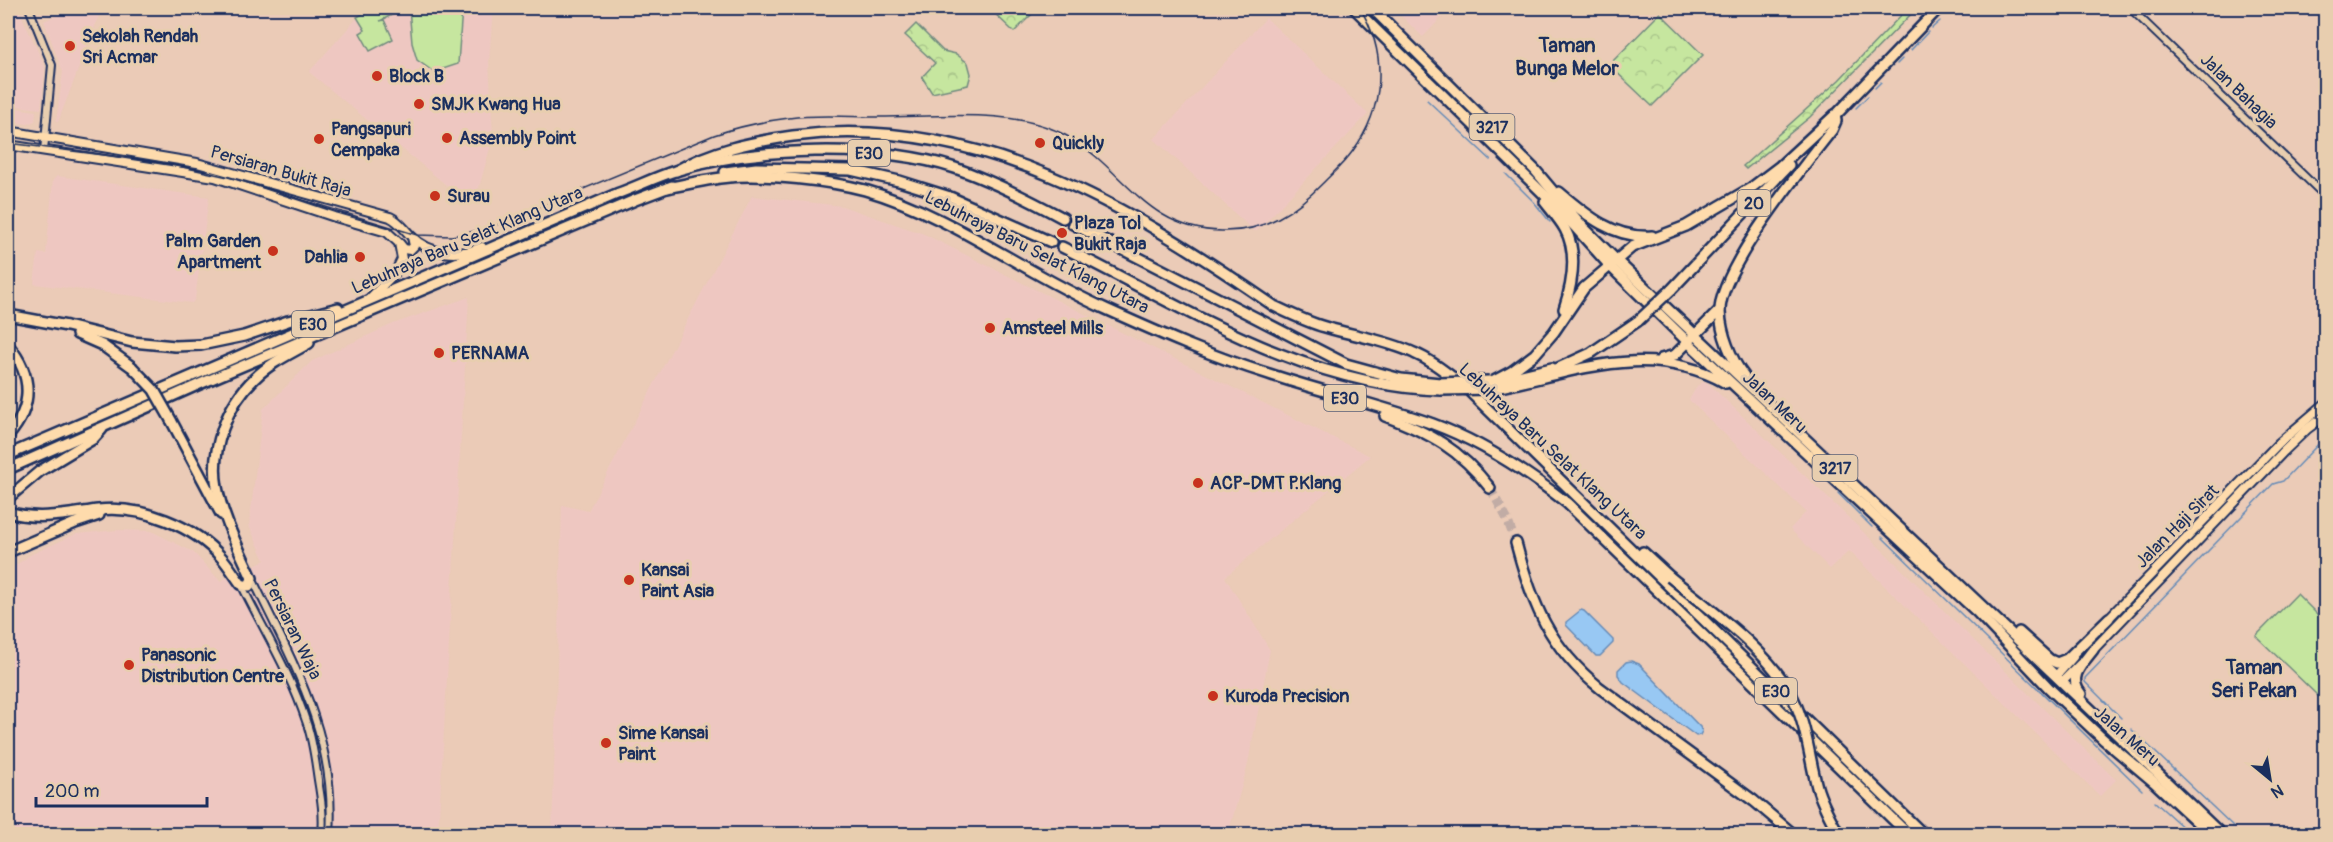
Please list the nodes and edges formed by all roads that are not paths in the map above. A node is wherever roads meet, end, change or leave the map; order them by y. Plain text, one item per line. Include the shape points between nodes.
1 (29, 8) edge
2 (1354, 8) edge
3 (1372, 8) edge
4 (1940, 8) edge
5 (2130, 8) edge
6 (1834, 115) junction
7 (8, 131) edge
8 (46, 137) junction
9 (8, 145) edge
10 (44, 151) junction
11 (1535, 170) junction
12 (676, 171) junction
13 (1522, 173) junction
14 (667, 188) junction
15 (2325, 197) edge
16 (1063, 218) dead end
17 (1073, 224) dead end
18 (532, 231) junction
19 (1662, 236) junction
20 (412, 237) junction
21 (1051, 242) dead end
22 (399, 243) junction
23 (1062, 247) dead end
24 (1613, 263) junction
25 (367, 301) junction
26 (1720, 310) junction
27 (8, 315) edge
28 (48, 322) junction
29 (1560, 322) junction
30 (342, 324) junction
31 (1691, 339) junction
32 (8, 345) edge
33 (1636, 362) junction
34 (1568, 363) junction
35 (1491, 384) junction
36 (1512, 385) junction
37 (1440, 387) junction
38 (1740, 392) junction
39 (1332, 394) junction
40 (1763, 400) junction
41 (2325, 403) edge
42 (2325, 415) edge
43 (106, 425) junction
44 (8, 436) edge
45 (8, 455) edge
46 (8, 469) edge
47 (1490, 488) tunnel mouth
48 (9, 496) edge
49 (122, 510) junction
50 (8, 512) edge
51 (232, 531) junction
52 (1516, 543) tunnel mouth
53 (1630, 546) junction
54 (8, 552) edge
55 (252, 578) junction
56 (241, 585) junction
57 (1976, 600) junction
58 (1977, 612) junction
59 (2109, 618) junction
60 (2093, 650) junction
61 (2058, 680) junction
62 (2112, 729) junction
63 (2147, 776) junction
64 (1838, 832) edge
65 (322, 834) edge
66 (330, 834) edge
67 (1793, 834) edge
68 (1908, 834) edge
69 (1923, 834) edge
70 (2210, 834) edge
71 (2222, 834) edge

1 - 8 street via 52,65
2 - 13 highway, Jalan Meru / 3217
3 - 11 highway, Jalan Meru / 3217
4 - 6 highway, 20
5 - 15 street, Jalan Bahagia
6 - 19 highway via 1751,188
6 - 26 highway via 1832,130 1754,235 1732,272
6 - 34 highway, 20, bridge via 1638,321
7 - 8 main road, Persiaran Bukit Raja
8 - 10 street
8 - 20 main road, Persiaran Bukit Raja via 197,163 249,177 390,217
9 - 10 main road, Persiaran Bukit Raja
10 - 22 main road, Persiaran Bukit Raja via 215,177 387,232
11 - 19 highway via 1589,218 1604,226 1634,236
11 - 24 highway, Jalan Meru / 3217
12 - 16 highway, Lebuhraya Baru Selat Klang Utara / E30 via 782,153 880,154 954,168 1014,191
12 - 18 highway, Lebuhraya Baru Selat Klang Utara / E30
12 - 53 highway, Lebuhraya Baru Selat Klang Utara / E30 via 735,146 845,131 941,141 1038,171 1131,214 1274,306 1325,327 1388,343 1437,366 1464,387
13 - 24 highway, Jalan Meru / 3217
13 - 29 highway via 1566,231 1572,248 1571,285
14 - 21 highway, Lebuhraya Baru Selat Klang Utara / E30 via 756,168 851,170 950,197
14 - 30 highway, Lebuhraya Baru Selat Klang Utara / E30
14 - 39 highway, Lebuhraya Baru Selat Klang Utara / E30 via 747,176 830,183 897,200 1103,308 1224,359
17 - 37 highway, Lebuhraya Baru Selat Klang Utara / E30 via 1346,364
18 - 20 main road, Persiaran Bukit Raja via 459,254 426,247
18 - 25 highway, Lebuhraya Baru Selat Klang Utara / E30
19 - 24 highway via 1632,247
20 - 22 main road via 414,246 410,250
22 - 25 main road via 399,265
23 - 37 highway, Lebuhraya Baru Selat Klang Utara / E30 via 1249,341 1328,372 1376,383
24 - 29 highway via 1584,288
24 - 31 highway, Jalan Meru / 3217
25 - 28 highway, E30 via 201,345 132,342
25 - 45 highway, Lebuhraya Baru Selat Klang Utara / E30
26 - 31 highway
26 - 40 highway via 1729,348 1739,369
27 - 28 highway, E30
28 - 51 highway, bridge via 102,345 154,390
29 - 35 highway via 1535,354
30 - 43 highway, Lebuhraya Baru Selat Klang Utara / E30
30 - 51 highway via 255,377 230,413 219,442 215,471
31 - 33 highway via 1676,355
31 - 38 highway, Jalan Meru / 3217
31 - 40 highway, Jalan Meru / 3217
32 - 44 highway via 21,363 27,395 22,416
33 - 36 highway via 1583,367
33 - 38 highway via 1683,365
34 - 35 highway, 20
34 - 36 highway, 20
35 - 36 highway, 20
35 - 37 highway, 20, bridge
38 - 58 highway, Jalan Meru / 3217
39 - 47 highway via 1432,435 1471,464
39 - 68 highway, Lebuhraya Baru Selat Klang Utara / E30 via 1441,428 1498,454 1535,478 1567,503
40 - 57 highway, Jalan Meru / 3217
41 - 59 main road, Jalan Haji Sirat via 2279,443
42 - 60 main road, Jalan Haji Sirat via 2284,451
43 - 46 highway, Lebuhraya Baru Selat Klang Utara / E30
43 - 48 highway via 93,439 40,471
49 - 50 highway via 38,517
49 - 54 highway via 75,523
49 - 56 highway via 166,520 195,535 222,558
51 - 55 highway
52 - 67 highway via 1535,606 1555,643 1579,670
53 - 64 highway, bridge via 1643,552 1756,650 1779,675 1799,711 1817,788
53 - 69 highway, Lebuhraya Baru Selat Klang Utara / E30
55 - 56 highway via 249,586
55 - 66 street, Persiaran Waja via 316,717 326,758
56 - 65 street, Persiaran Waja via 307,722 320,791
57 - 59 highway via 2057,663 2067,659
57 - 61 highway, Jalan Meru / 3217
58 - 61 highway via 2051,680
58 - 63 highway, Jalan Meru / 3217 via 2049,688
59 - 61 main road, Jalan Haji Sirat
60 - 61 main road, Jalan Haji Sirat
60 - 62 highway via 2076,672 2074,682
61 - 62 highway, Jalan Meru / 3217
61 - 63 highway via 2060,690
62 - 71 highway, Jalan Meru / 3217
63 - 70 highway, Jalan Meru / 3217

